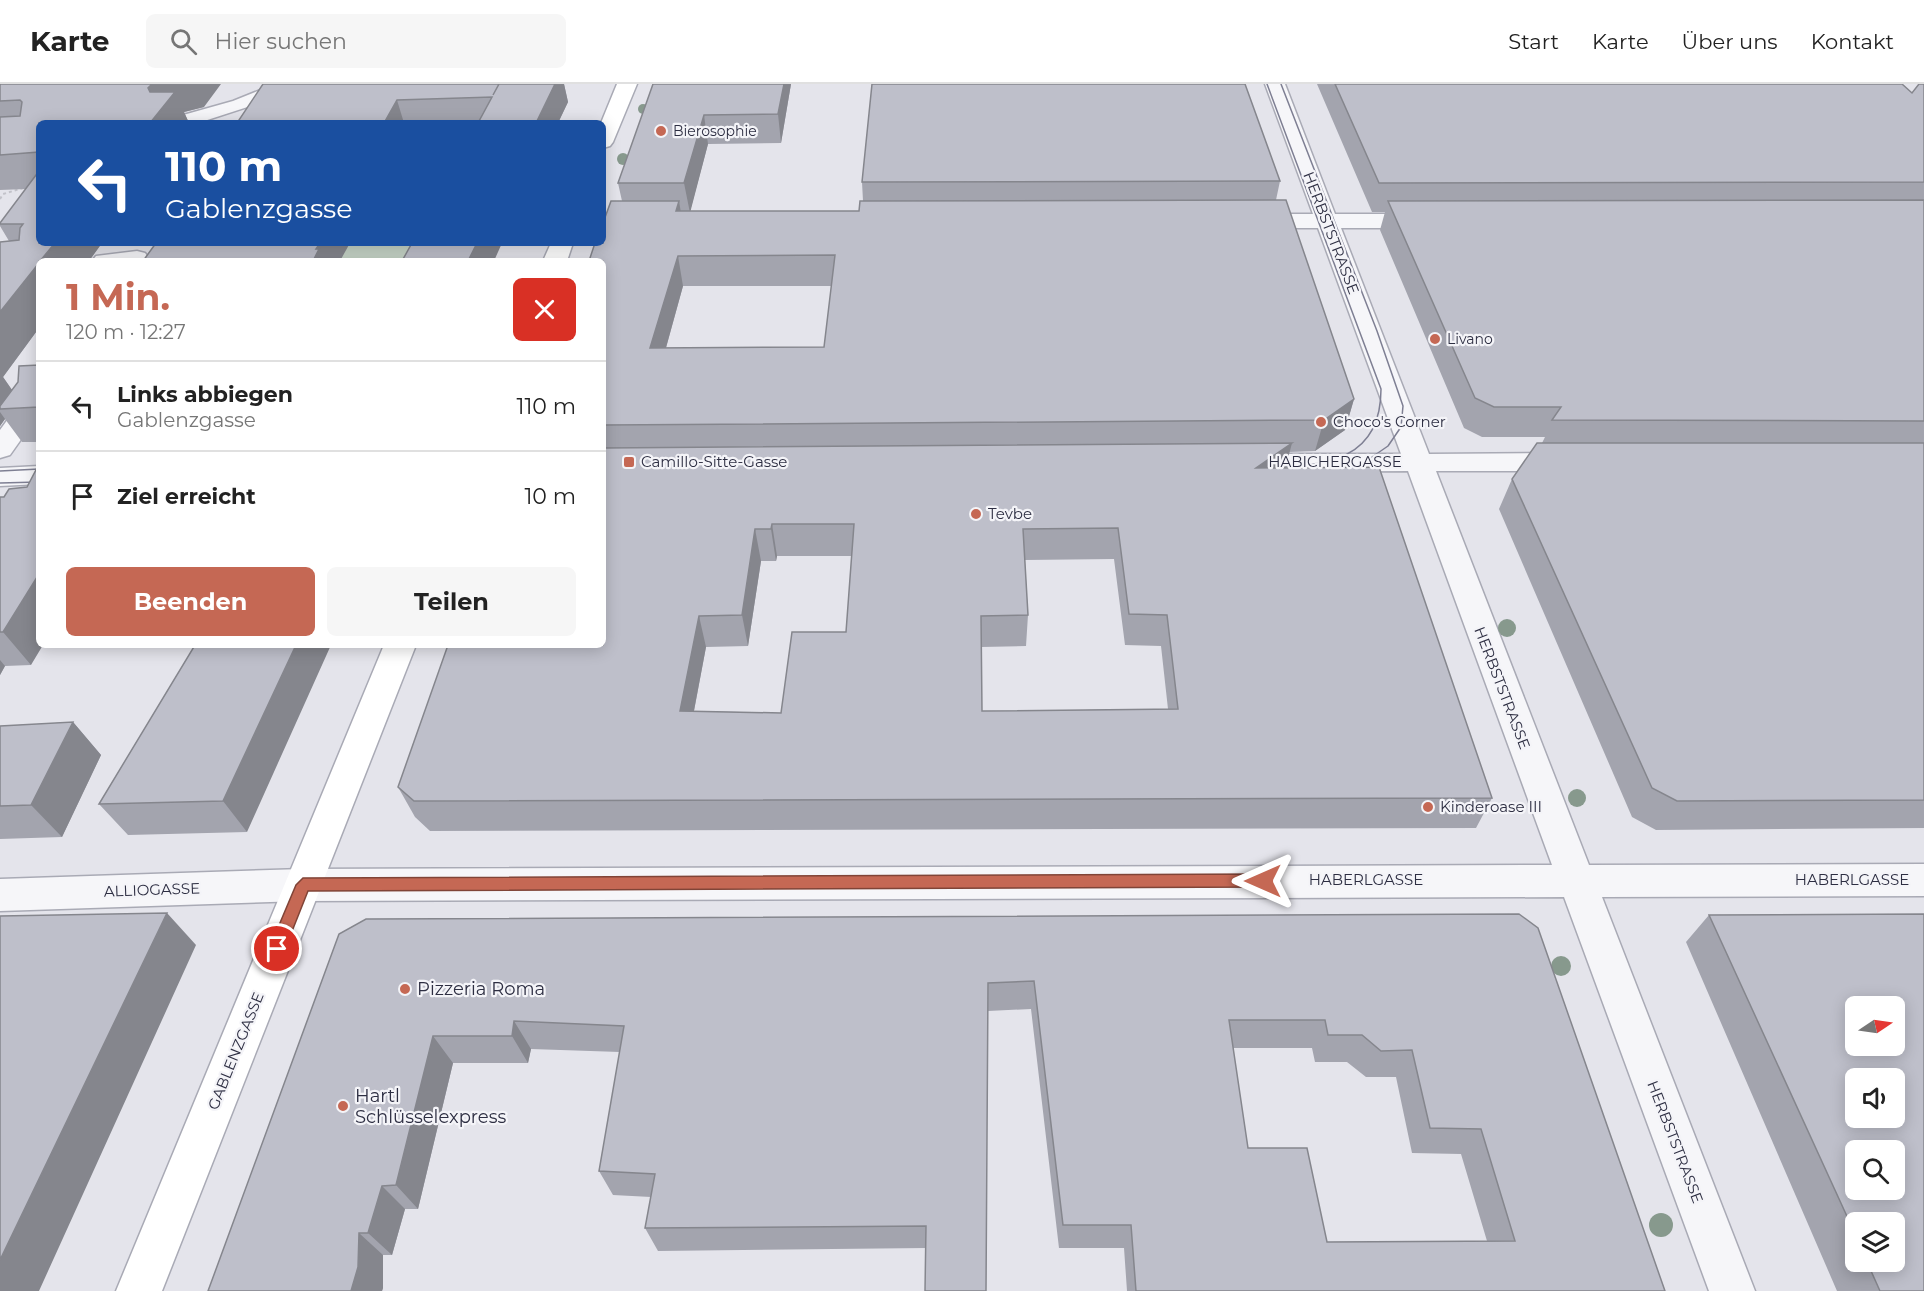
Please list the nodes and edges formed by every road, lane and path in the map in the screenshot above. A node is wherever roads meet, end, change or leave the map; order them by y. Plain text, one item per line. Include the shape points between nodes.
1 (299, 84) edge
2 (627, 84) edge
3 (1275, 84) edge
4 (240, 105) junction
5 (187, 120) edge
6 (230, 120) edge
7 (606, 135) edge
8 (32, 187) edge
9 (2, 194) edge
10 (0, 199) edge
11 (1223, 221) edge
12 (1326, 221) junction
13 (1452, 221) edge
14 (140, 254) edge
15 (119, 258) edge
16 (36, 398) edge
17 (0, 449) edge
18 (1416, 462) junction
19 (1592, 462) edge
20 (1212, 463) edge
21 (36, 475) edge
22 (0, 477) edge
23 (399, 648) edge
24 (1575, 879) junction
25 (1924, 880) edge
26 (303, 885) junction
27 (0, 895) edge
28 (139, 1291) edge
29 (1732, 1291) edge

1 - 4 street
2 - 7 main road
3 - 12 street, HERBSTSTRASSE
4 - 5 street
4 - 6 street
8 - 9 path
9 - 10 path
11 - 12 street
12 - 13 street
12 - 18 street, HERBSTSTRASSE
14 - 15 street
16 - 17 street
18 - 19 street, HABICHERGASSE
18 - 20 street, HABICHERGASSE
18 - 24 street, HERBSTSTRASSE
21 - 22 street
23 - 26 main road, GABLENZGASSE
24 - 25 street, HABERLGASSE
24 - 26 street, HABERLGASSE
24 - 29 street, HERBSTSTRASSE
26 - 27 street, ALLIOGASSE
26 - 28 main road, GABLENZGASSE

